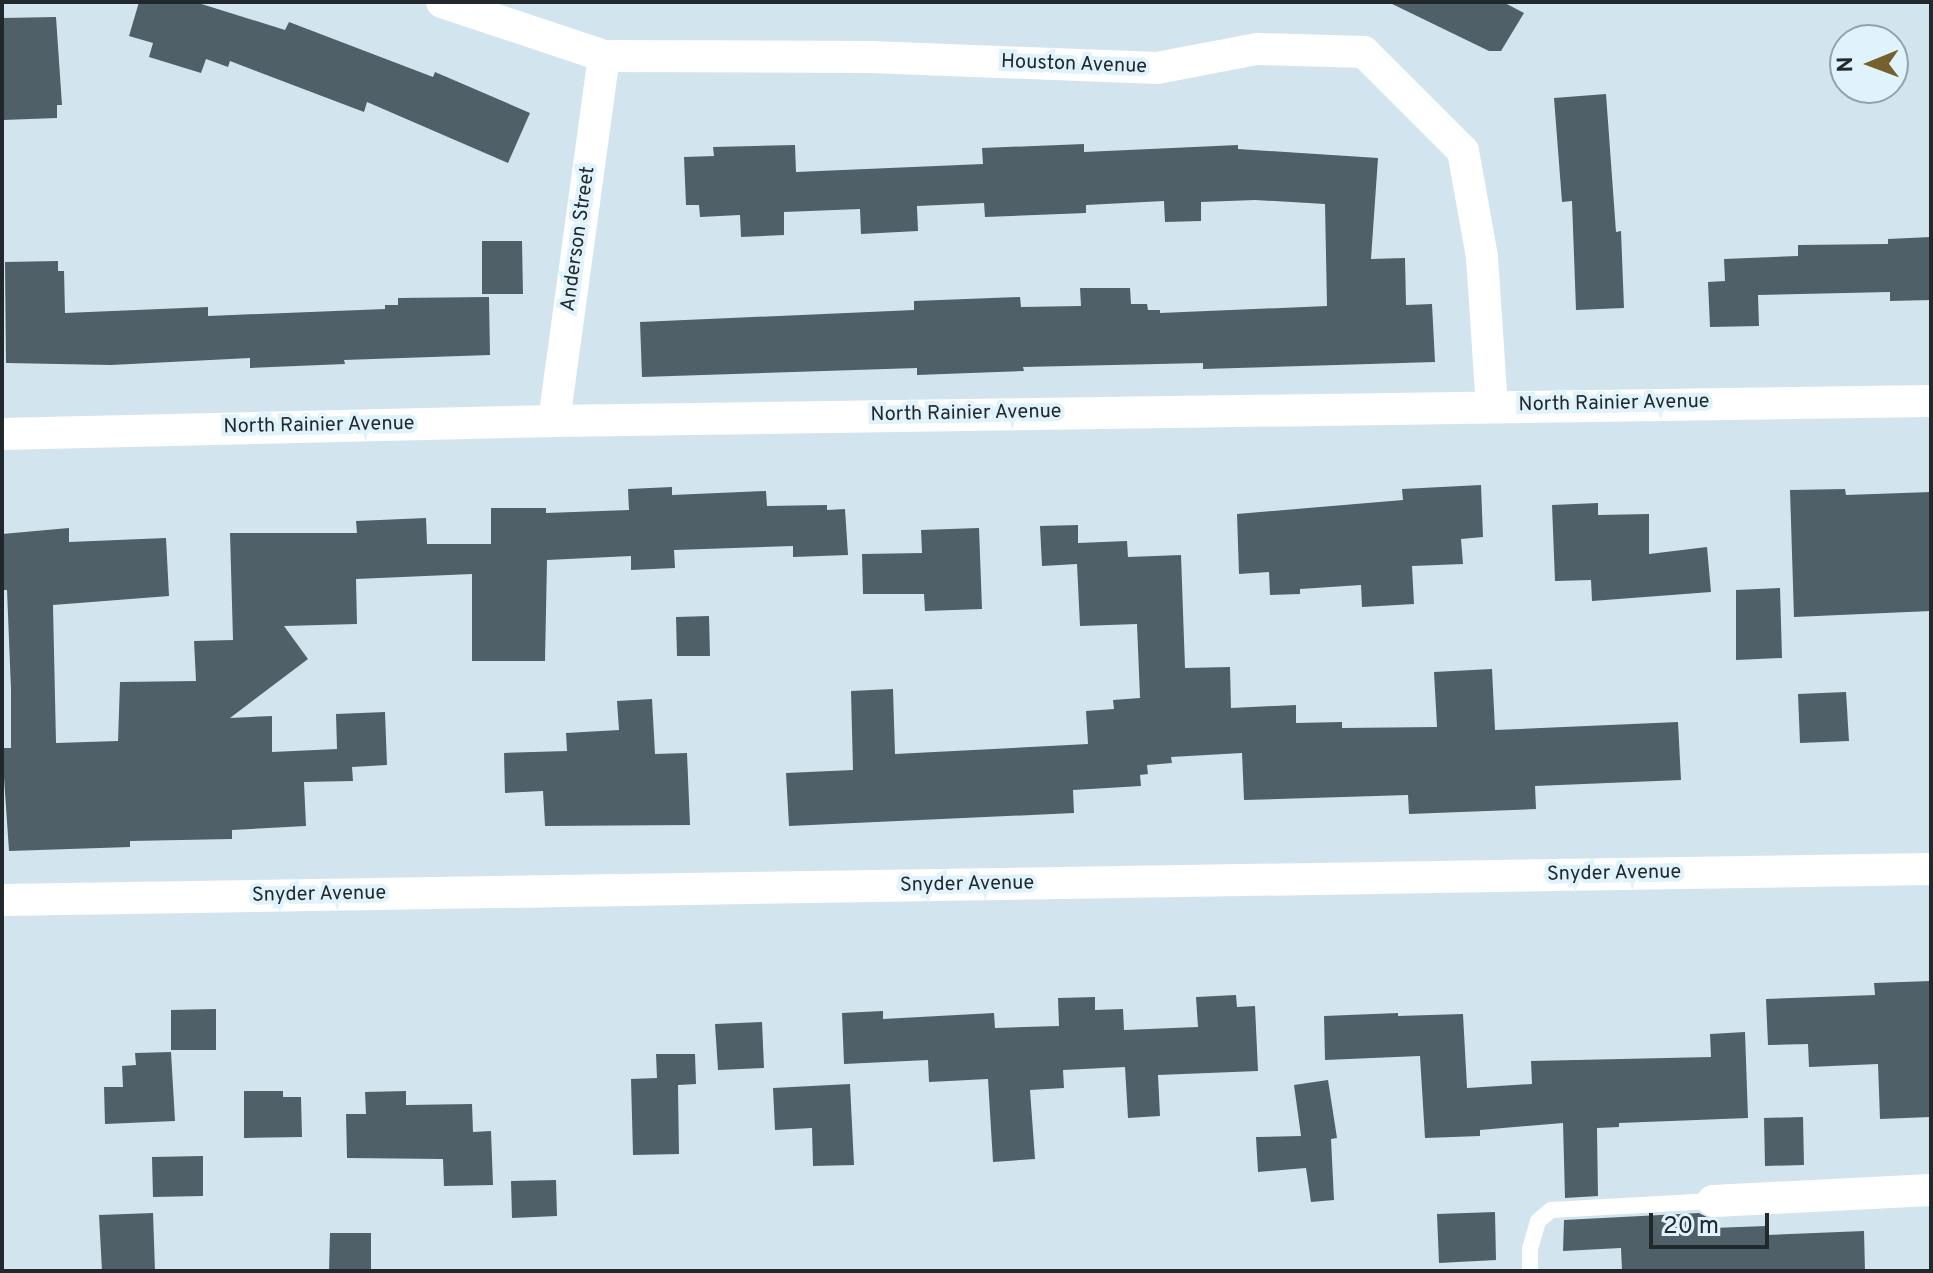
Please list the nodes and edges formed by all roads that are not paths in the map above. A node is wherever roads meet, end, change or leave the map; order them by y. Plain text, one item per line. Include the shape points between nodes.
1 (442, 2) edge
2 (604, 56) junction
3 (1931, 401) edge
4 (1492, 406) junction
5 (554, 421) junction
6 (2, 434) edge
7 (1931, 869) edge
8 (2, 900) edge
9 (1931, 1190) edge
10 (1713, 1201) joint
11 (1530, 1271) edge

1 - 2 street, Houston Avenue
2 - 4 street, Houston Avenue via 871,57 1157,68 1257,49 1364,52 1463,151 1482,257
2 - 5 street, Anderson Street
3 - 4 street, North Rainier Avenue
4 - 5 street, North Rainier Avenue
5 - 6 street, North Rainier Avenue
7 - 8 street, Snyder Avenue
9 - 10 street
10 - 11 lane via 1551,1210 1538,1221

